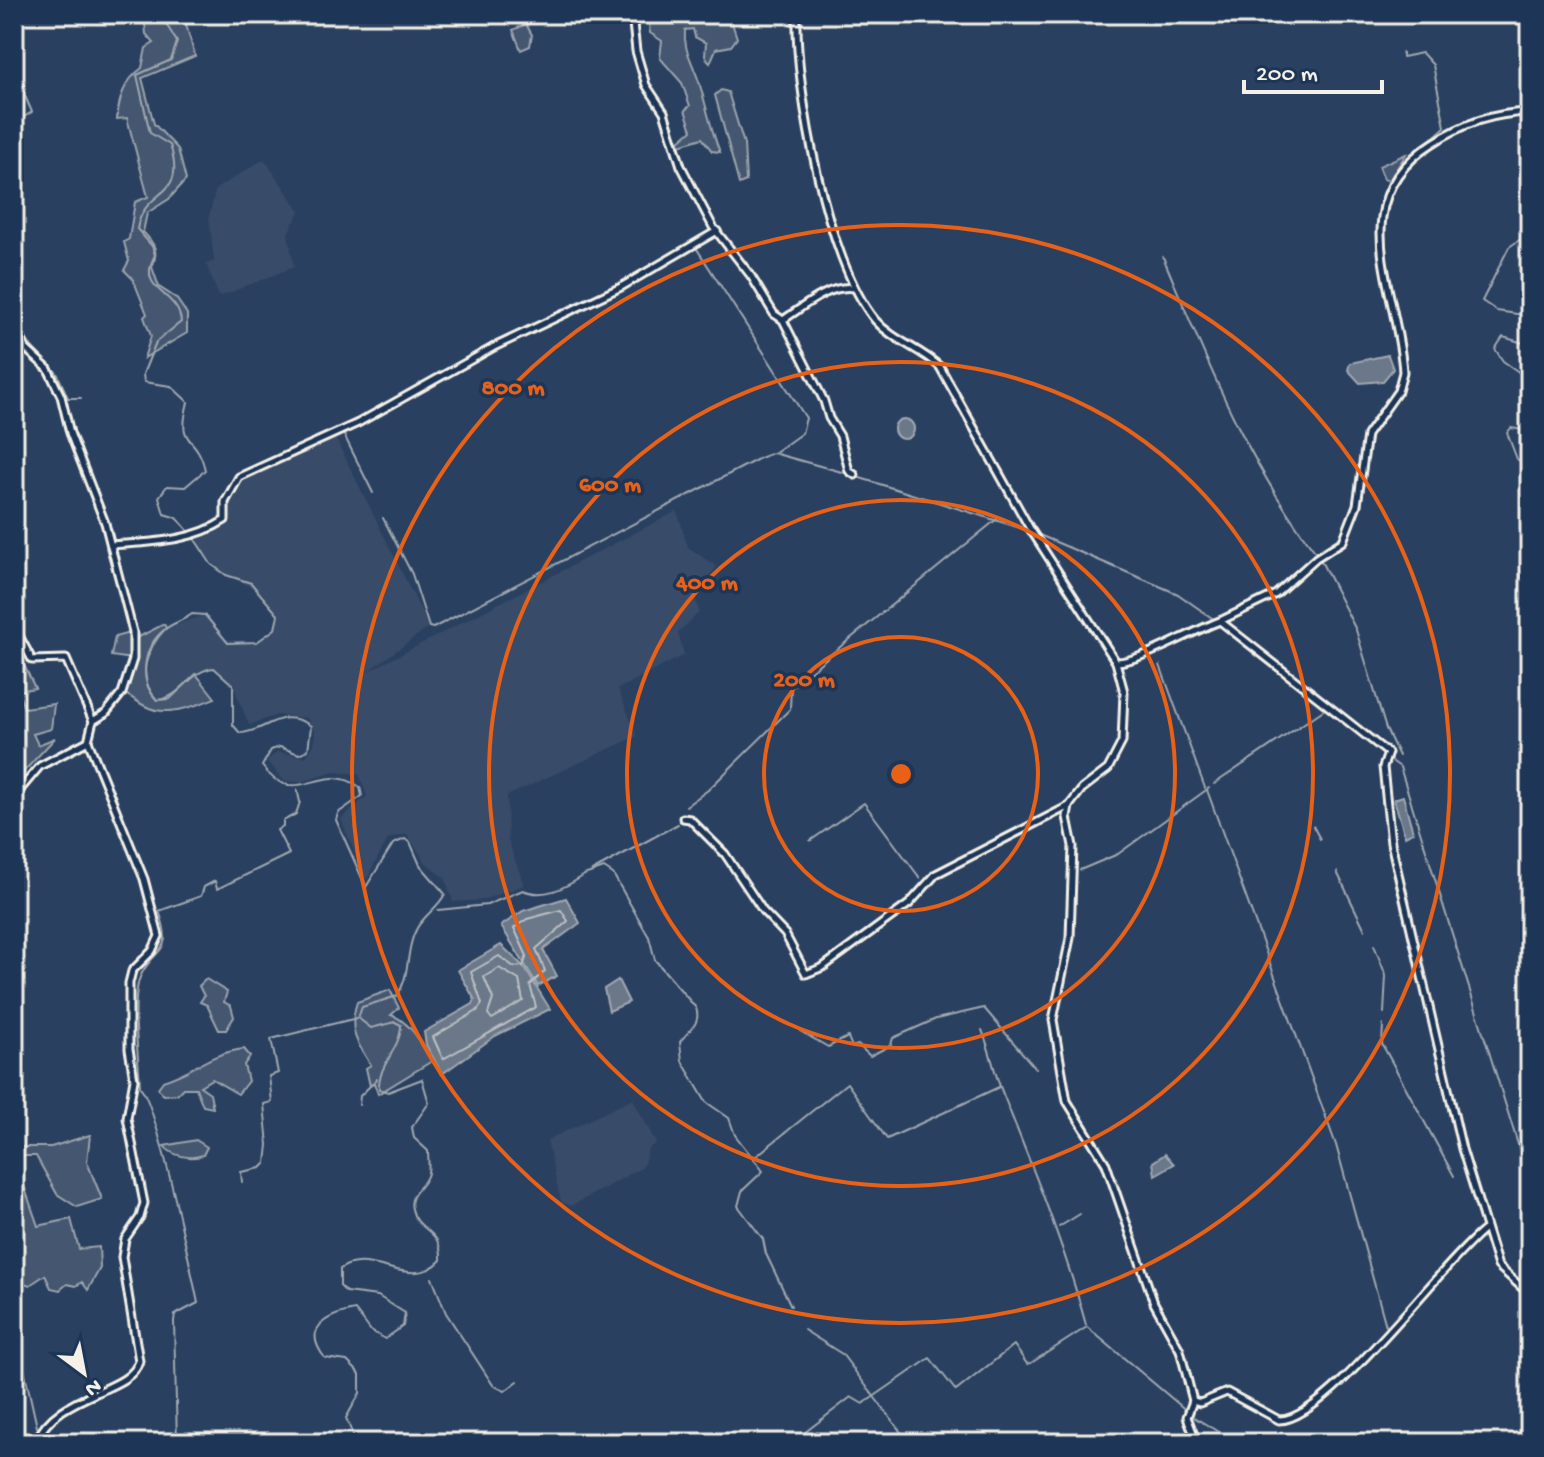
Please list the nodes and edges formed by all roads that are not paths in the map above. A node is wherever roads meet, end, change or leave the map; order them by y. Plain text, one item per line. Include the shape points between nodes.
1 (632, 14) edge
2 (797, 14) edge
3 (1530, 112) edge
4 (717, 231) junction
5 (854, 288) junction
6 (783, 320) junction
7 (14, 322) edge
8 (855, 475) dead end
9 (111, 545) junction
10 (1220, 621) junction
11 (16, 630) edge
12 (1116, 662) junction
13 (93, 721) junction
14 (88, 741) junction
15 (14, 797) edge
16 (1069, 806) junction
17 (683, 818) dead end
18 (1484, 1230) junction
19 (1530, 1295) edge
20 (1193, 1401) junction
21 (35, 1443) edge
22 (1197, 1443) edge

1 - 4 street via 646,85 664,112 681,166
2 - 5 street via 796,60 809,140
3 - 10 street via 1457,127 1396,175 1382,201 1381,239 1403,372 1398,391 1367,435 1352,521 1343,541 1284,587
4 - 6 street
4 - 9 street via 621,287 494,347 358,423 239,477 225,502 225,520 183,538
5 - 6 street via 844,286 812,300
5 - 12 street via 890,334 940,367 1029,527
6 - 8 street
7 - 9 street via 25,348 48,369 61,396
9 - 13 street via 133,632 133,659 116,703
10 - 12 street via 1131,662
10 - 18 street via 1388,753 1383,767 1391,843
11 - 13 street via 32,660 66,659
12 - 16 street via 1124,692 1122,742 1116,760
13 - 14 street
14 - 15 street via 40,766
14 - 21 street via 144,879 159,936 129,983 134,1079 127,1118 144,1203 125,1239 122,1257 139,1361 131,1376 48,1419
16 - 17 street via 936,874 909,904 806,974 785,934 725,854
16 - 20 street via 1070,938 1053,1020 1063,1089 1106,1164 1154,1303 1180,1350
18 - 19 street via 1504,1276
18 - 20 street via 1348,1376 1301,1415 1279,1420 1227,1392
20 - 22 street via 1187,1417

